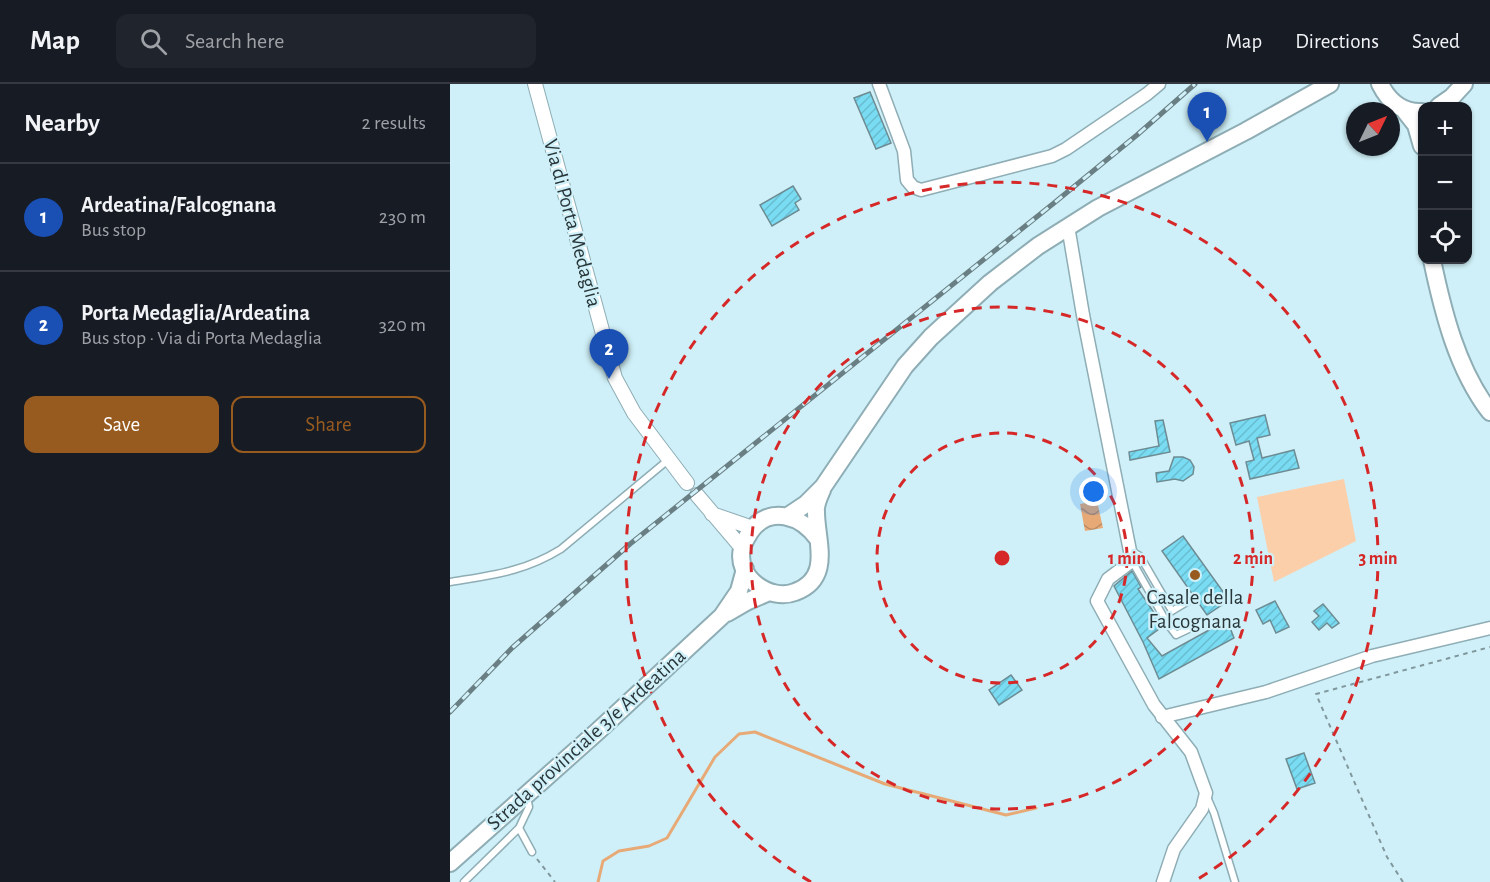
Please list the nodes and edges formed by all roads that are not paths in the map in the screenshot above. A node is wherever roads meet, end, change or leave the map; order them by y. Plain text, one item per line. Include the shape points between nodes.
1 (536, 84) edge
2 (879, 84) edge
3 (1159, 84) edge
4 (1330, 84) edge
5 (1380, 84) edge
6 (1464, 84) edge
7 (1445, 102) edge
8 (1414, 111) edge
9 (1418, 132) edge
10 (1068, 226) junction
11 (1433, 264) edge
12 (1490, 412) edge
13 (668, 459) junction
14 (687, 483) dead end
15 (823, 487) junction
16 (697, 495) dead end
17 (712, 514) junction
18 (788, 516) junction
19 (753, 528) junction
20 (818, 539) junction
21 (742, 548) junction
22 (1131, 556) junction
23 (745, 569) junction
24 (450, 582) edge
25 (769, 592) junction
26 (1187, 602) dead end
27 (722, 616) junction
28 (1197, 625) dead end
29 (1490, 628) edge
30 (1162, 717) junction
31 (1206, 793) junction
32 (527, 794) junction
33 (519, 828) junction
34 (532, 852) road end
35 (450, 863) edge
36 (464, 882) edge
37 (1162, 882) edge
38 (1235, 882) edge

1 - 13 street, Via di Porta Medaglia via 615,378 634,413
2 - 3 street via 904,151 908,180 921,190 1052,156
4 - 10 main road, Strada provinciale 3/e Ardeatina
5 - 8 main road via 1389,99
6 - 7 main road
8 - 9 main road
10 - 15 main road, Strada provinciale 3/e Ardeatina via 990,283 931,337 893,382
10 - 22 street
11 - 12 main road via 1459,356
13 - 14 street, Via di Porta Medaglia
13 - 24 lane via 544,559 509,573
15 - 18 main road, Strada provinciale 3/e Ardeatina
15 - 20 main road, Strada provinciale 3/e Ardeatina via 815,509
16 - 17 street
17 - 19 street
17 - 21 street
18 - 19 main road, Strada provinciale 3/e Ardeatina via 763,520
18 - 20 main road via 800,520
19 - 21 main road
20 - 25 main road, Strada provinciale 3/e Ardeatina via 820,565 815,577 794,592
21 - 23 main road, Strada provinciale 3/e Ardeatina
22 - 26 lane via 1140,556 1172,611
22 - 28 lane via 1176,635
22 - 30 street via 1108,579 1097,601
23 - 25 main road via 752,580
23 - 27 main road, Strada provinciale 3/e Ardeatina via 739,591
25 - 27 main road, Strada provinciale 3/e Ardeatina
27 - 32 main road, Strada provinciale 3/e Ardeatina
29 - 30 street via 1372,656 1266,692
30 - 31 street via 1191,752
31 - 37 street via 1202,809 1174,849
31 - 38 lane
32 - 33 lane via 529,807
32 - 35 main road, Strada provinciale 3/e Ardeatina
33 - 34 lane
33 - 36 lane

